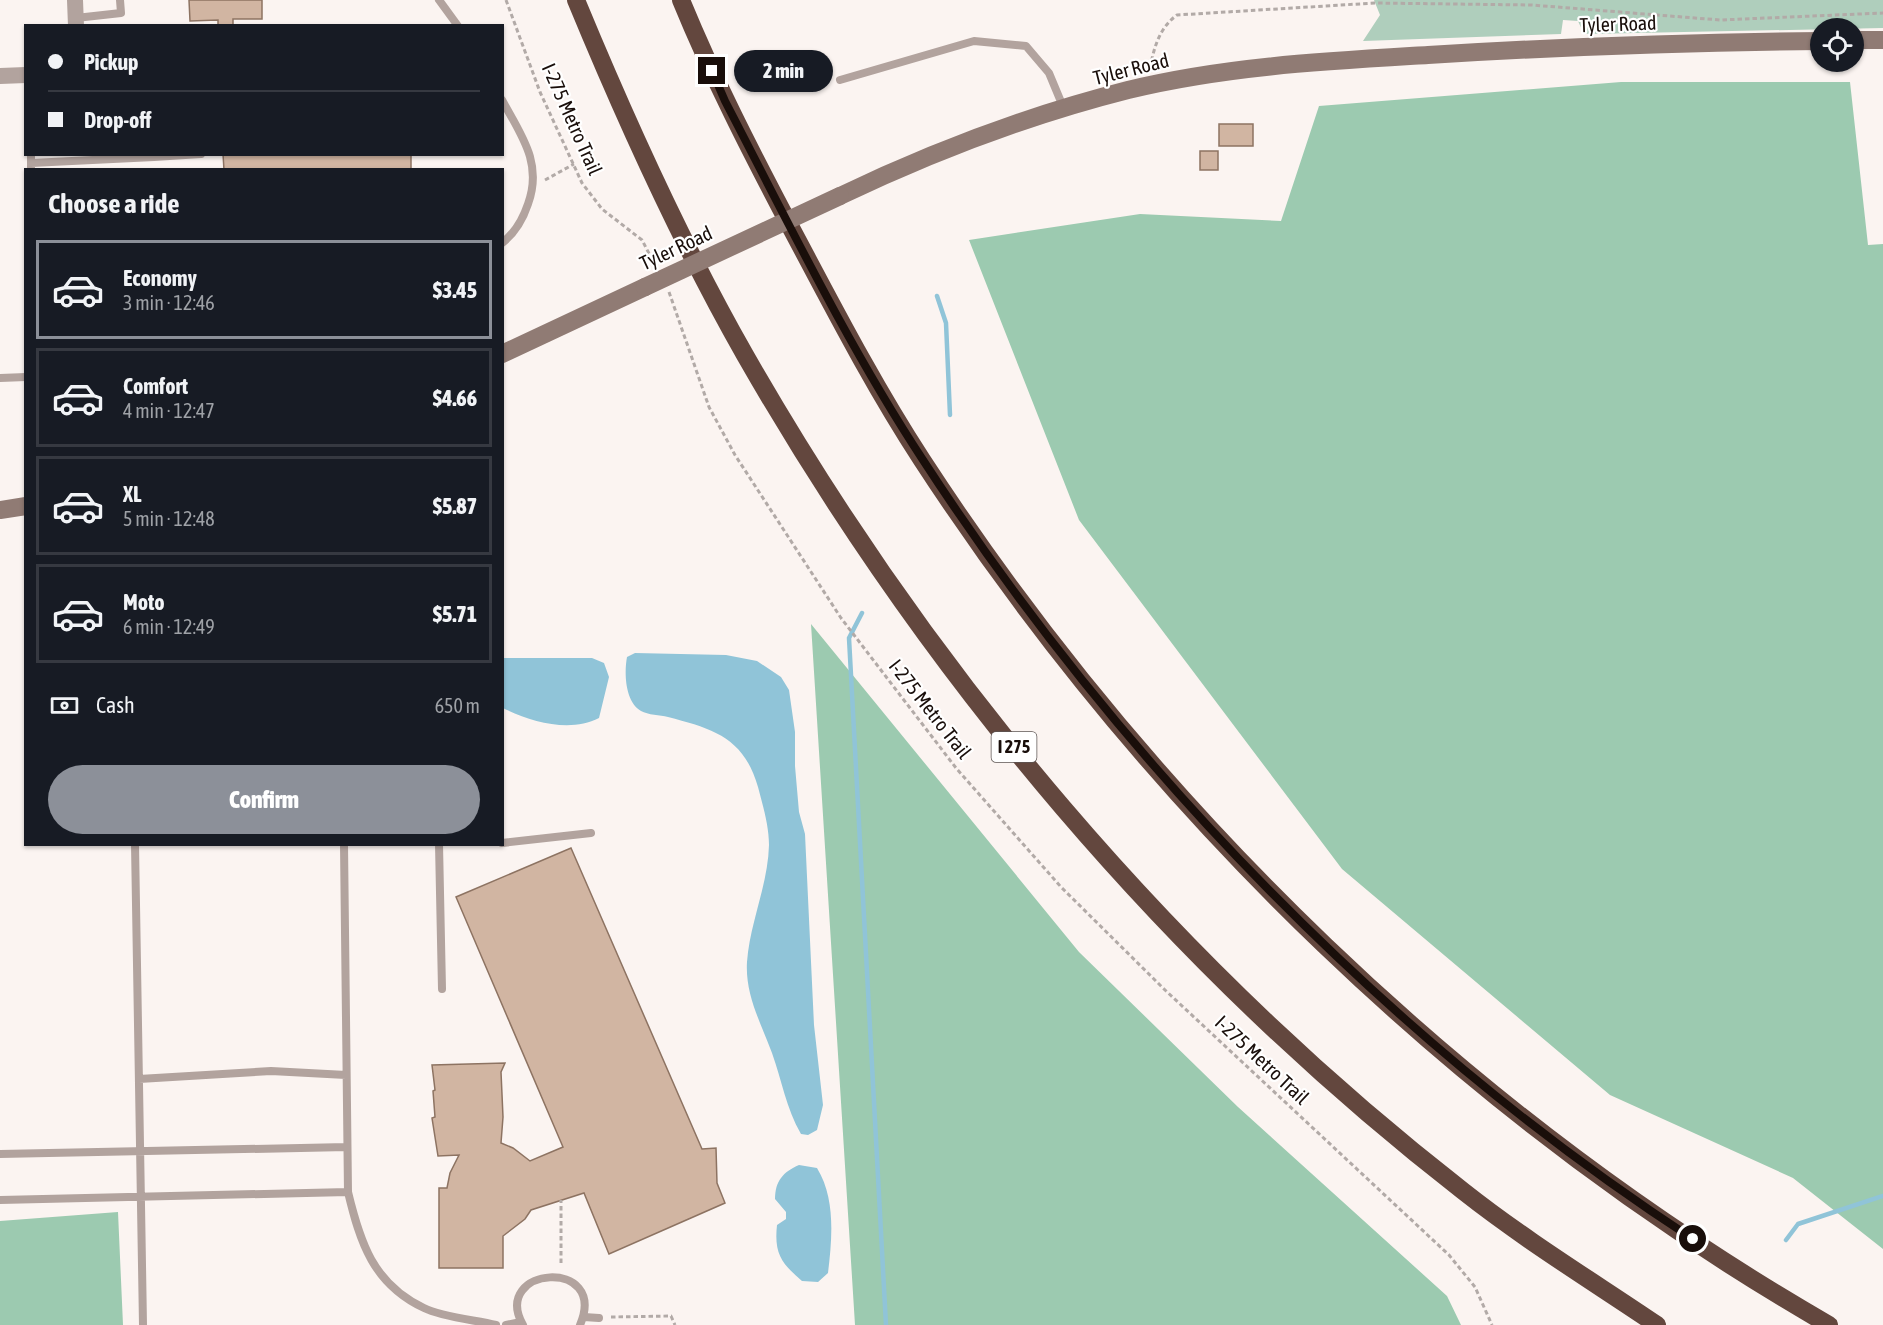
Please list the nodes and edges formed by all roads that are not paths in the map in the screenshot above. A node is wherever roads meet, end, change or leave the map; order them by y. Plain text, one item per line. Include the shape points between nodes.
1 (75, 0) edge
2 (120, 0) edge
3 (439, 0) edge
4 (576, 0) edge
5 (681, 0) edge
6 (76, 22) edge
7 (457, 24) edge
8 (1810, 40) edge
9 (1864, 40) edge
10 (1883, 40) edge
11 (24, 75) edge
12 (0, 76) edge
13 (840, 80) dead end
14 (504, 104) edge
15 (1064, 110) junction
16 (154, 156) edge
17 (31, 162) edge
18 (504, 241) edge
19 (504, 353) edge
20 (24, 377) edge
21 (0, 378) edge
22 (24, 506) edge
23 (0, 510) edge
24 (591, 833) dead end
25 (504, 843) edge
26 (135, 846) edge
27 (344, 846) edge
28 (439, 846) edge
29 (442, 990) dead end
30 (346, 1075) junction
31 (139, 1079) junction
32 (347, 1147) junction
33 (140, 1151) junction
34 (0, 1154) edge
35 (348, 1192) junction
36 (141, 1196) junction
37 (0, 1200) edge
38 (599, 1318) road end
39 (582, 1321) edge
40 (522, 1323) edge
41 (142, 1325) edge
42 (496, 1325) edge
43 (506, 1325) edge
44 (1657, 1325) edge
45 (1829, 1325) edge

1 - 6 street
2 - 6 lane via 121,14
3 - 7 lane
4 - 44 highway, I 275 via 666,201 742,350 784,422 882,571 1026,763 1189,946 1318,1070 1451,1182 1536,1247
5 - 45 highway via 725,101 873,381 1010,586 1134,741 1278,898 1460,1065 1656,1214
8 - 15 street, Tyler Road via 1294,63 1146,86
9 - 10 street
11 - 12 street
13 - 15 lane via 974,41 1026,46 1049,73
14 - 18 lane via 530,153 535,185 523,219
15 - 19 street, Tyler Road, bridge via 895,170
16 - 17 lane
20 - 21 lane
22 - 23 street
24 - 25 lane
26 - 31 lane
27 - 30 lane
28 - 29 lane
30 - 31 lane via 271,1071
30 - 32 lane
31 - 33 lane
32 - 33 lane
32 - 35 lane
33 - 34 lane
33 - 36 lane
35 - 36 lane
35 - 42 lane via 358,1236 382,1279 424,1308
36 - 37 lane
36 - 41 lane
38 - 39 lane
39 - 40 lane via 585,1307 578,1289 554,1275 527,1286 519,1303
40 - 43 lane

